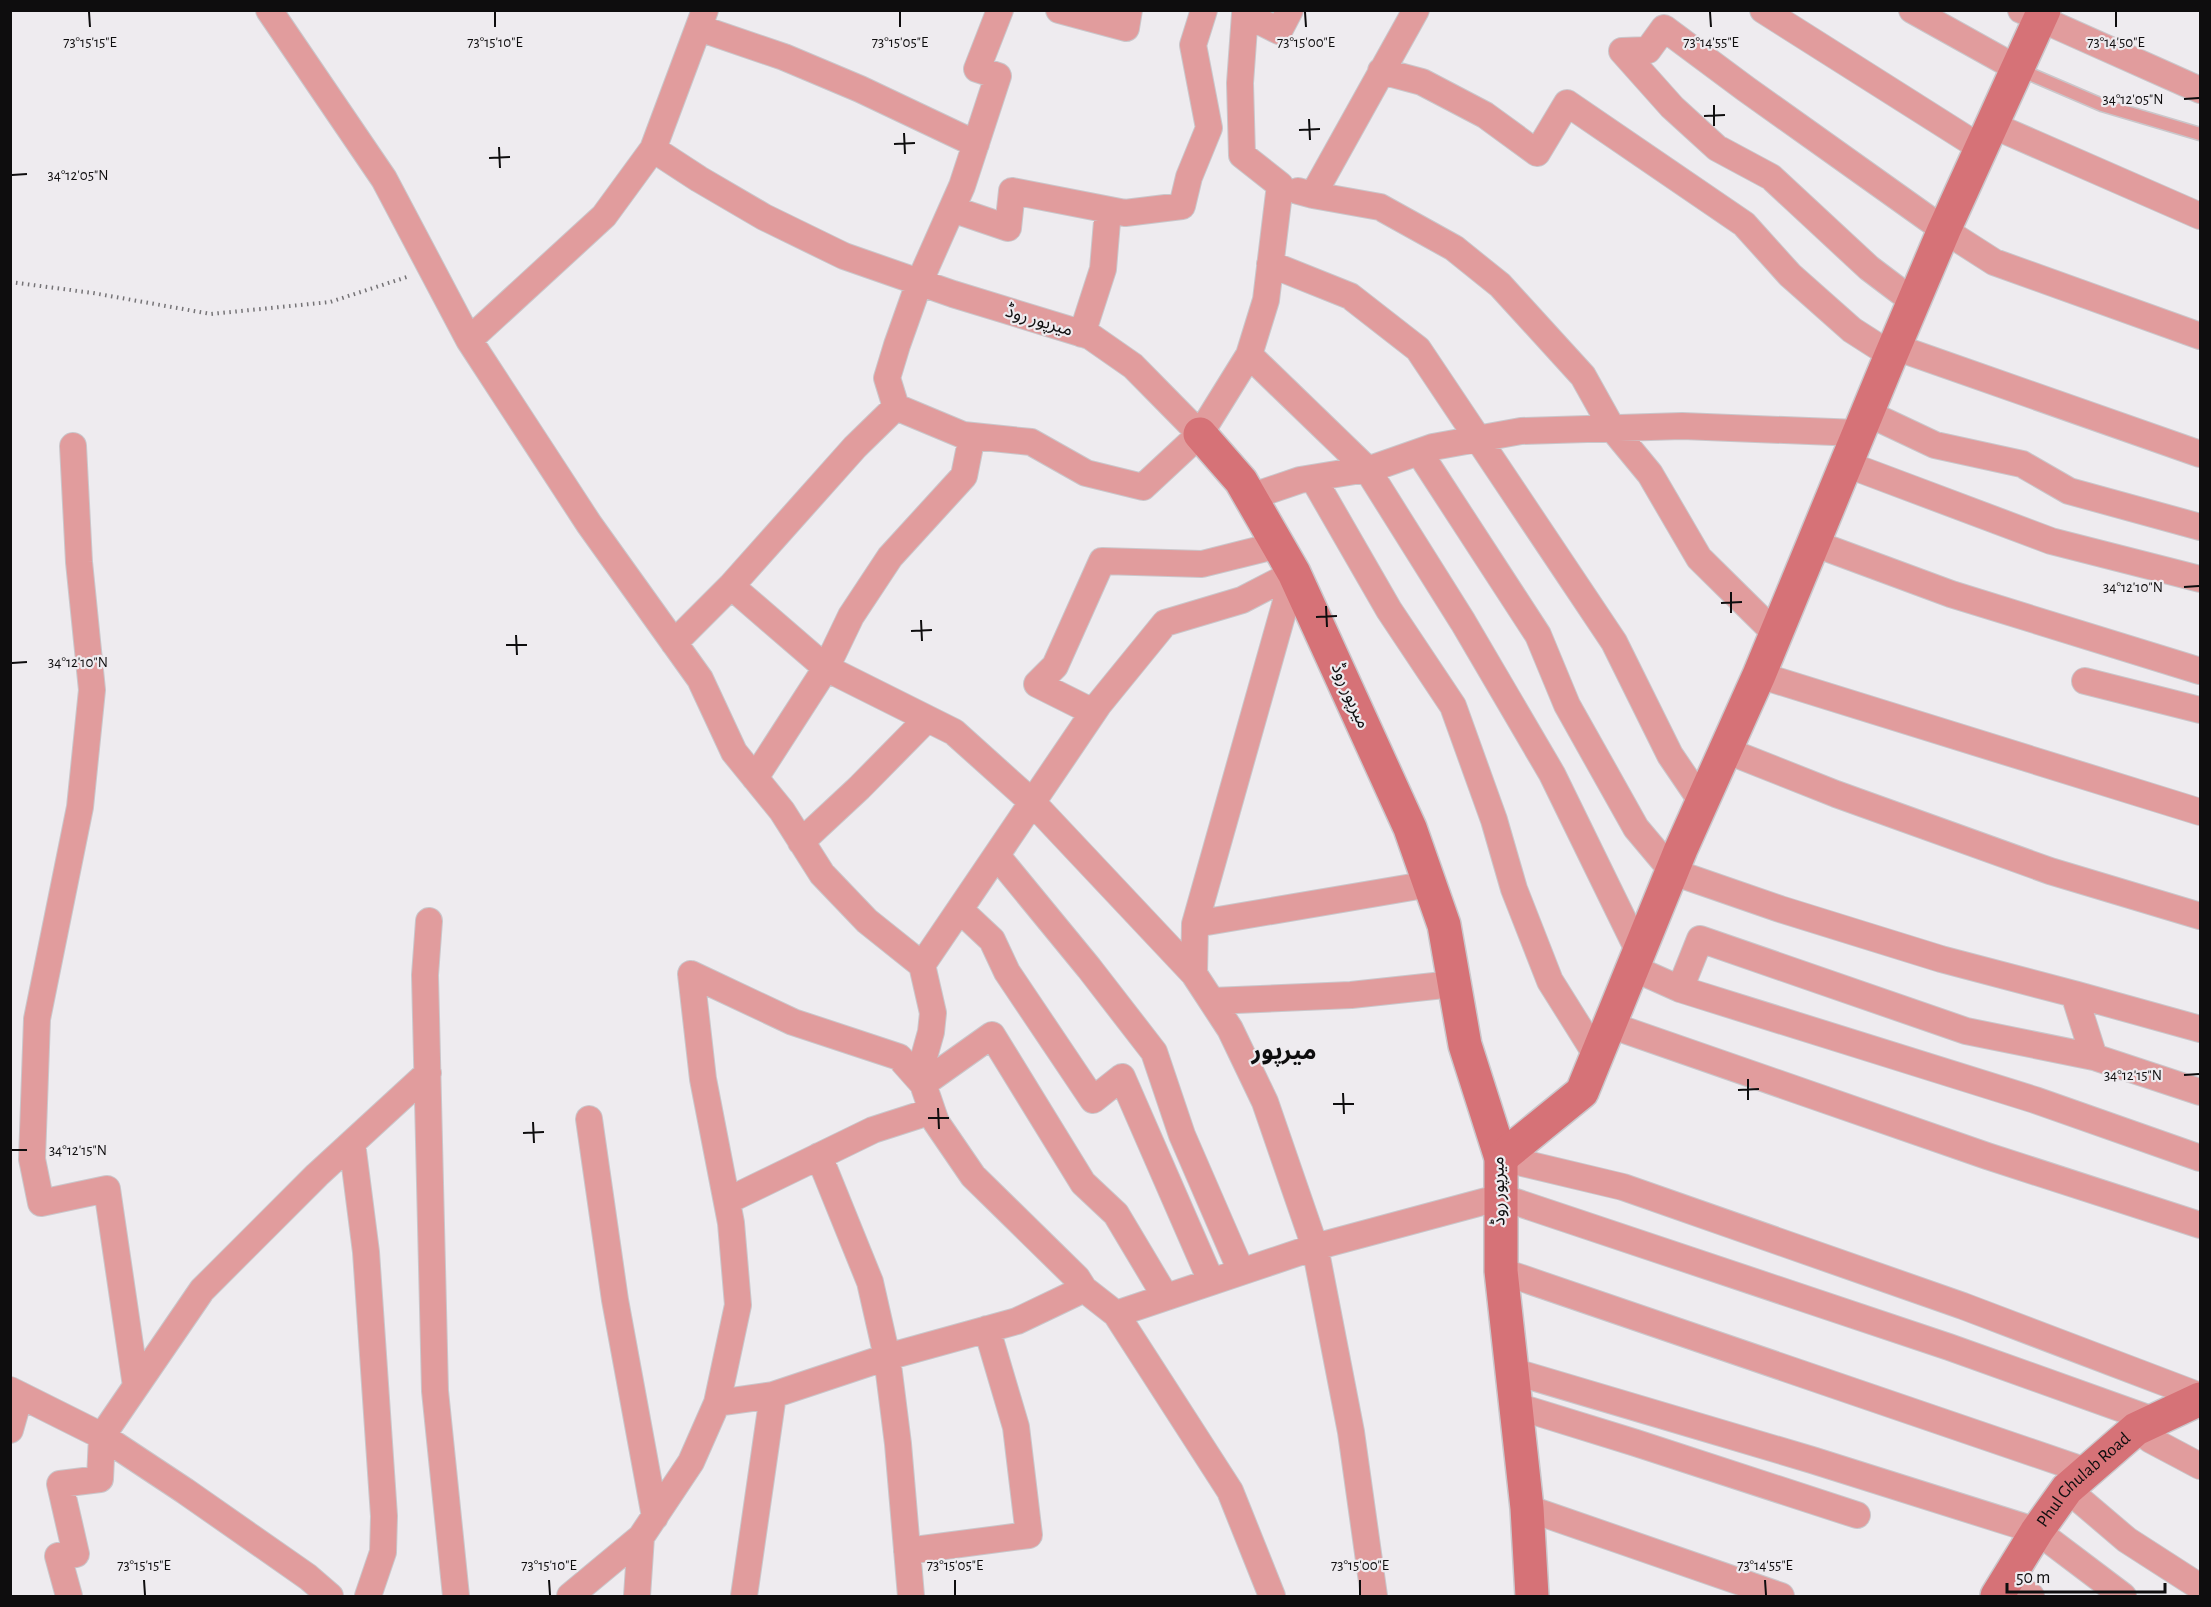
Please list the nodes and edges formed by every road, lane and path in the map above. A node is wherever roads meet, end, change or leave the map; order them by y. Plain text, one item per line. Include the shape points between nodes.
1 (269, 10) edge
2 (1000, 10) edge
3 (1059, 10) edge
4 (1129, 10) edge
5 (1204, 10) edge
6 (1290, 10) edge
7 (1416, 10) edge
8 (1763, 10) edge
9 (1912, 10) edge
10 (2035, 14) edge
11 (702, 19) edge
12 (2018, 69) junction
13 (1381, 71) junction
14 (2200, 90) edge
15 (2200, 134) edge
16 (1987, 136) junction
17 (976, 144) junction
18 (653, 149) junction
19 (1280, 185) junction
20 (1313, 195) junction
21 (952, 209) junction
22 (1108, 210) junction
23 (2200, 216) edge
24 (1944, 230) junction
25 (1270, 264) junction
26 (431, 269) junction
27 (10, 282) edge
28 (920, 283) junction
29 (1914, 302) junction
30 (1082, 334) junction
31 (2200, 336) edge
32 (469, 340) junction
33 (1893, 351) junction
34 (1249, 355) junction
35 (896, 407) junction
36 (1863, 423) junction
37 (1612, 428) junction
38 (1200, 434) junction
39 (972, 436) junction
40 (1479, 438) junction
41 (73, 446) dead end
42 (1419, 452) junction
43 (2200, 454) edge
44 (1846, 465) junction
45 (1367, 469) junction
46 (1313, 478) junction
47 (1250, 497) junction
48 (2200, 527) edge
49 (1813, 543) junction
50 (1278, 545) junction
51 (1294, 573) junction
52 (2200, 579) edge
53 (731, 586) junction
54 (1775, 633) junction
55 (674, 643) junction
56 (826, 668) junction
57 (2200, 671) edge
58 (1759, 675) junction
59 (2085, 681) dead end
60 (2200, 710) edge
61 (1093, 712) junction
62 (927, 718) junction
63 (1725, 750) junction
64 (755, 778) junction
65 (1702, 802) junction
66 (1033, 803) junction
67 (2200, 812) edge
68 (801, 842) junction
69 (997, 856) junction
70 (1673, 872) junction
71 (1430, 884) junction
72 (960, 910) junction
73 (2200, 916) edge
74 (429, 921) dead end
75 (1195, 924) junction
76 (1636, 960) junction
77 (922, 965) junction
78 (1194, 974) junction
79 (1453, 984) junction
80 (1680, 989) junction
81 (2074, 994) junction
82 (1212, 1001) junction
83 (1610, 1024) junction
84 (2200, 1029) edge
85 (1597, 1056) junction
86 (2094, 1057) junction
87 (428, 1073) junction
88 (923, 1084) junction
89 (2200, 1092) edge
90 (932, 1111) junction
91 (589, 1119) dead end
92 (352, 1143) junction
93 (819, 1156) junction
94 (1501, 1158) junction
95 (2200, 1158) edge
96 (1501, 1197) junction
97 (727, 1202) junction
98 (2200, 1225) edge
99 (1315, 1247) junction
100 (1240, 1271) junction
101 (1501, 1271) junction
102 (1211, 1281) junction
103 (1084, 1289) junction
104 (1165, 1296) junction
105 (1116, 1314) junction
106 (987, 1329) junction
107 (887, 1357) junction
108 (1512, 1371) junction
109 (136, 1386) junction
110 (15, 1392) edge
111 (773, 1395) junction
112 (2200, 1398) edge
113 (717, 1403) junction
114 (1515, 1406) junction
115 (2146, 1425) junction
116 (10, 1430) edge
117 (102, 1436) junction
118 (2200, 1466) edge
119 (2077, 1480) junction
120 (1527, 1508) junction
121 (1857, 1515) dead end
122 (648, 1527) junction
123 (2037, 1531) junction
124 (908, 1551) junction
125 (2200, 1587) edge
126 (2012, 1591) edge
127 (69, 1596) edge
128 (330, 1596) edge
129 (368, 1596) edge
130 (456, 1596) edge
131 (570, 1596) edge
132 (637, 1596) edge
133 (744, 1596) edge
134 (911, 1596) edge
135 (1272, 1596) edge
136 (1374, 1596) edge
137 (1532, 1596) edge
138 (1781, 1596) edge
139 (2123, 1596) edge

1 - 26 street via 384,179
2 - 17 street via 977,69 998,76
3 - 4 street via 1126,28
5 - 22 street via 1193,45 1209,128 1182,206 1125,213
6 - 19 street via 1279,31 1245,15 1240,84 1242,155
7 - 13 street
8 - 16 street
9 - 12 street
10 - 12 street
10 - 14 street
11 - 17 street
11 - 18 street
12 - 15 lane via 2102,105
12 - 16 street
13 - 20 street
13 - 33 street via 1422,82 1485,115 1537,153 1567,103 1744,224 1790,275 1852,330
16 - 23 street
16 - 24 street
17 - 21 street
18 - 28 street, میرپور روڈ via 764,217 844,256
18 - 32 street via 604,216
19 - 20 street
19 - 25 street
20 - 37 street via 1380,207 1454,248 1500,285 1583,376
21 - 22 street via 1008,228 1012,191
21 - 28 street
22 - 30 street via 1103,269
24 - 29 street
24 - 29 street via 1664,28 1648,50 1622,51 1672,107 1717,148 1771,177 1869,268
24 - 31 street via 1994,262
25 - 34 street via 1266,300
25 - 40 street via 1350,296 1418,349
26 - 27 path via 330,302 212,314
26 - 32 street
28 - 30 street, میرپور روڈ
28 - 35 street via 888,378
29 - 33 street
30 - 38 street, میرپور روڈ via 1133,366
32 - 55 street via 589,524
33 - 36 street
33 - 43 street
34 - 38 street
34 - 45 street
35 - 39 street
35 - 53 street via 855,447
36 - 37 street
36 - 44 street
36 - 48 street via 2022,464 2069,491
37 - 40 street via 1521,430
37 - 54 street via 1650,474 1699,558
38 - 39 street via 1143,487 1086,473 1031,442
38 - 47 street, میرپور روڈ
39 - 56 street via 964,476 890,557 851,616
40 - 42 street
40 - 65 street via 1614,642 1670,755
41 - 109 street via 79,562 92,690 80,807 37,1019 32,1159 40,1203 107,1189
42 - 45 street
42 - 70 street via 1538,635 1568,705 1636,828
44 - 49 street
44 - 52 street via 2051,541
45 - 46 street
45 - 76 street via 1552,774
46 - 47 street
46 - 85 street via 1389,610 1453,706 1514,889 1550,981
47 - 50 street, میرپور روڈ
49 - 54 street
49 - 57 street via 1952,594
50 - 51 street, میرپور روڈ
50 - 61 street via 1202,564 1102,561 1055,666 1036,684
51 - 61 street via 1242,600 1165,624
51 - 71 street, میرپور روڈ via 1410,828
51 - 75 street
53 - 55 street
53 - 56 street
54 - 58 street
55 - 64 street via 700,679 734,752
56 - 62 street
56 - 64 street
58 - 63 street
58 - 67 street
59 - 60 street
61 - 66 street
62 - 66 street via 954,732
62 - 68 street
63 - 65 street
63 - 73 street via 2050,871
64 - 68 street
65 - 70 street
66 - 69 street
66 - 78 street
68 - 77 street via 822,874 867,921
69 - 72 street
69 - 100 street via 1154,1052 1182,1135
70 - 76 street
70 - 81 street via 1929,955
71 - 75 street
71 - 79 street, میرپور روڈ via 1444,925
72 - 77 street
72 - 102 street via 992,940 1007,972 1093,1100 1122,1077
74 - 87 street via 425,975
75 - 78 street
76 - 80 street
76 - 83 street
77 - 88 street via 933,1013
78 - 82 street
79 - 82 street via 1351,995
79 - 94 street, میرپور روڈ via 1465,1045
80 - 86 street via 1700,939 1966,1031
80 - 95 street via 2035,1100
81 - 84 street
81 - 86 street
82 - 99 street via 1265,1102
83 - 85 street
83 - 98 street via 1987,1156
85 - 94 street via 1582,1092
86 - 89 street
87 - 92 street
87 - 130 street via 435,1391
88 - 90 street
88 - 97 street via 899,1057 793,1022 691,974 703,1079
88 - 104 street via 992,1035 1083,1183 1116,1214
90 - 93 street via 873,1130
90 - 103 street via 974,1176
91 - 122 street
92 - 109 street via 202,1290
92 - 129 street via 366,1252 384,1516 383,1552
93 - 97 street
93 - 107 street via 870,1282
94 - 96 street, میرپور روڈ
94 - 112 street via 1623,1187 1963,1306
96 - 99 street
96 - 101 street, میرپور روڈ
96 - 115 street via 1949,1347
97 - 113 street via 738,1305
99 - 100 street
99 - 136 street via 1351,1432
100 - 102 street
101 - 108 street, میرپور روڈ
101 - 119 street
102 - 104 street
103 - 105 street
103 - 106 street via 1017,1321
104 - 105 street
105 - 135 street via 1230,1491
106 - 107 street
106 - 124 street via 1016,1427 1029,1535
107 - 111 street
107 - 124 street
108 - 114 street, میرپور روڈ
108 - 123 street
109 - 117 street
110 - 116 street
110 - 117 street
111 - 113 street
111 - 133 street
112 - 115 street, Phul Ghulab Road
113 - 122 street via 691,1462
114 - 120 street, میرپور روڈ
114 - 121 street
115 - 118 street via 2151,1440
115 - 119 street, Phul Ghulab Road
117 - 127 street via 100,1479 60,1484 76,1554 58,1556
117 - 128 street
119 - 123 street, Phul Ghulab Road
119 - 125 street via 2127,1540
120 - 137 street, میرپور روڈ
120 - 138 street
122 - 131 street
122 - 132 street
123 - 126 street, Phul Ghulab Road
123 - 139 street
124 - 134 street

